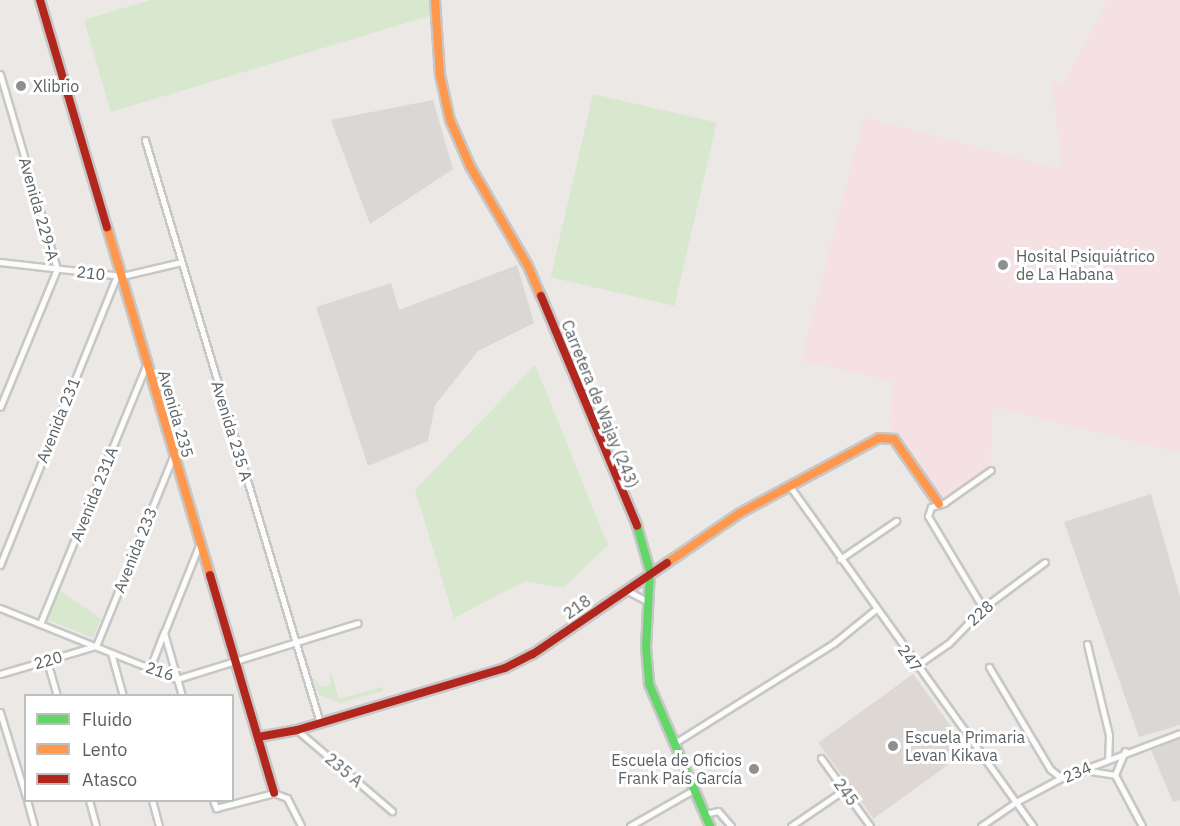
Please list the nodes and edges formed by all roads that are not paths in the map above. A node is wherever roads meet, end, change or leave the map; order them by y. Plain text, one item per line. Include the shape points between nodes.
1 (40, 0) edge
2 (435, 0) edge
3 (0, 74) edge
4 (145, 140) dead end
5 (0, 262) edge
6 (181, 262) junction
7 (57, 269) junction
8 (119, 276) junction
9 (147, 363) junction
10 (0, 407) edge
11 (174, 454) junction
12 (992, 470) dead end
13 (790, 488) junction
14 (939, 504) junction
15 (896, 521) dead end
16 (200, 543) junction
17 (840, 559) junction
18 (1045, 562) dead end
19 (0, 565) edge
20 (650, 571) junction
21 (624, 590) junction
22 (649, 602) junction
23 (0, 608) edge
24 (983, 608) junction
25 (876, 609) junction
26 (358, 623) dead end
27 (40, 624) junction
28 (164, 633) junction
29 (296, 642) junction
30 (1087, 644) dead end
31 (96, 646) junction
32 (111, 653) junction
33 (47, 661) junction
34 (235, 662) junction
35 (916, 666) junction
36 (989, 667) dead end
37 (150, 668) junction
38 (0, 674) edge
39 (177, 679) junction
40 (56, 694) edge
41 (122, 694) edge
42 (181, 694) edge
43 (0, 712) edge
44 (320, 723) junction
45 (297, 730) junction
46 (1180, 733) edge
47 (258, 737) junction
48 (673, 744) junction
49 (1125, 751) junction
50 (821, 758) dead end
51 (1108, 758) junction
52 (1082, 770) junction
53 (1115, 775) junction
54 (1061, 778) junction
55 (693, 790) junction
56 (844, 790) junction
57 (24, 792) edge
58 (274, 793) junction
59 (27, 802) edge
60 (88, 802) edge
61 (152, 802) edge
62 (213, 802) edge
63 (1016, 802) junction
64 (392, 810) dead end
65 (704, 814) junction
66 (640, 823) edge
67 (796, 825) edge
68 (34, 826) edge
69 (96, 826) edge
70 (159, 826) edge
71 (301, 826) edge
72 (630, 826) edge
73 (710, 826) edge
74 (731, 826) edge
75 (870, 826) edge
76 (981, 826) edge
77 (1033, 826) edge
78 (1142, 826) edge

1 - 8 street, Avenida 235
2 - 20 street, Carretera de Wajay (243) via 440,75 450,120 470,166 528,266 639,531
3 - 7 street, Avenida 229-A
4 - 6 street, Avenida 235 A
5 - 7 street, 210
6 - 8 street, 210
6 - 29 street, Avenida 235 A
7 - 8 street, 210
7 - 10 street, Avenida 229-A
8 - 9 street, Avenida 235
8 - 19 street, Avenida 231
9 - 11 street, Avenida 235
9 - 27 street, Avenida 231A
11 - 16 street, Avenida 235
11 - 31 street, Avenida 233
12 - 14 street
13 - 14 street, 218 via 885,436 894,439
13 - 17 street, 247
13 - 20 street, 218 via 740,513
14 - 24 street via 928,511 930,521
15 - 17 street
16 - 28 street
16 - 34 street, Avenida 235
17 - 25 street, 247
18 - 24 street, 228
20 - 21 street, 218
20 - 22 street, Carretera de Wajay (243)
21 - 22 street
21 - 44 street, 218 via 533,654 505,668
22 - 48 street, Carretera de Wajay (243) via 649,684
23 - 27 street, 216
24 - 35 street, 228 via 948,644
25 - 35 street, 247
25 - 48 street via 834,643
26 - 29 street, 216
27 - 31 street, 216
28 - 37 street
28 - 39 street
29 - 34 street, 216
29 - 44 street, Avenida 235 A
30 - 51 street via 1109,735
31 - 32 street, 216
31 - 33 street, 220
32 - 37 street, 216
32 - 41 street
33 - 38 street, 220
33 - 40 street
34 - 39 street, 216
34 - 47 street, Avenida 235
35 - 63 street, 247
36 - 54 street via 1050,769
37 - 39 street, 216
39 - 42 street
43 - 57 street
44 - 45 street, 218
45 - 47 street, 218
45 - 64 street, 235 A
46 - 49 street, 234
47 - 58 street, Avenida 235
48 - 55 street, Carretera de Wajay (243)
49 - 51 street, 234
49 - 53 street
50 - 56 street, 245
51 - 52 street, 234
52 - 53 street
52 - 54 street, 234
53 - 78 street
54 - 63 street, 234
55 - 65 street, Carretera de Wajay (243)
55 - 66 street
56 - 67 street
56 - 75 street, 245
58 - 62 street via 216,808
58 - 71 street via 287,798
59 - 68 street
60 - 69 street
61 - 70 street
63 - 76 street, 234
63 - 77 street, 247
65 - 73 street, Carretera de Wajay (243)
65 - 74 street via 718,811
66 - 72 street

